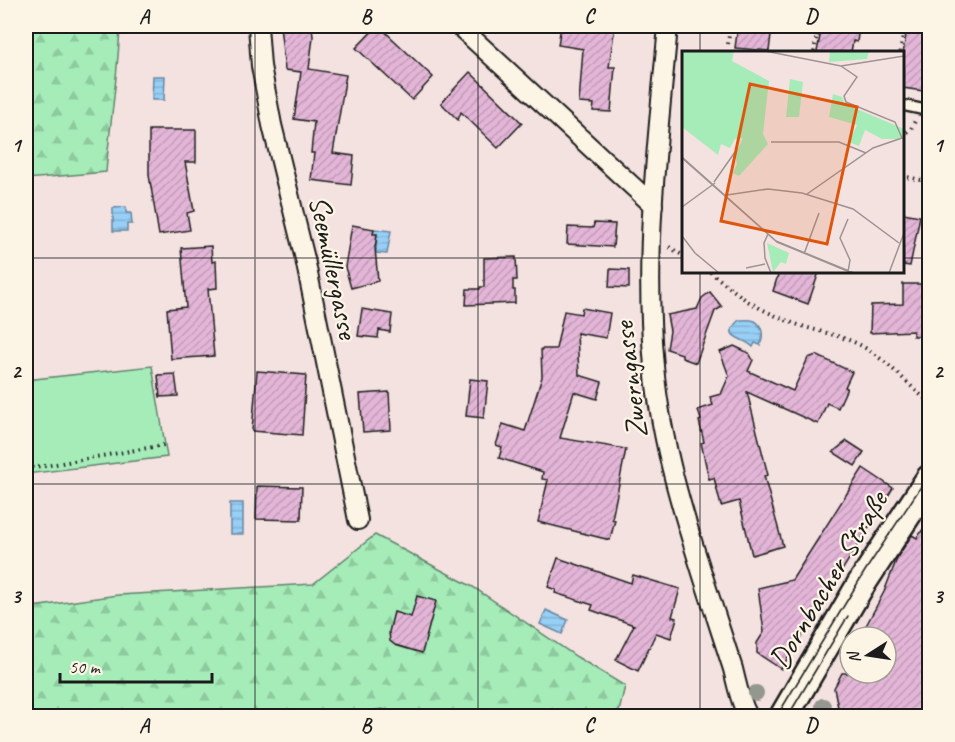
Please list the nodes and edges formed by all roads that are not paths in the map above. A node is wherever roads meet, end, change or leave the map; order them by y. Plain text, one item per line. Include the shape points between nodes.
1 (258, 26) edge
2 (459, 26) edge
3 (668, 26) edge
4 (904, 105) edge
5 (930, 111) edge
6 (653, 205) junction
7 (930, 479) edge
8 (358, 520) dead end
9 (748, 717) edge
10 (784, 717) edge

1 - 8 street, Seemüllergasse via 272,125 305,259
2 - 6 street
3 - 6 street, Zwerngasse
4 - 5 lane
6 - 9 street, Zwerngasse via 650,304 664,439 682,511
7 - 10 main road, Dornbacher Straße via 860,586

